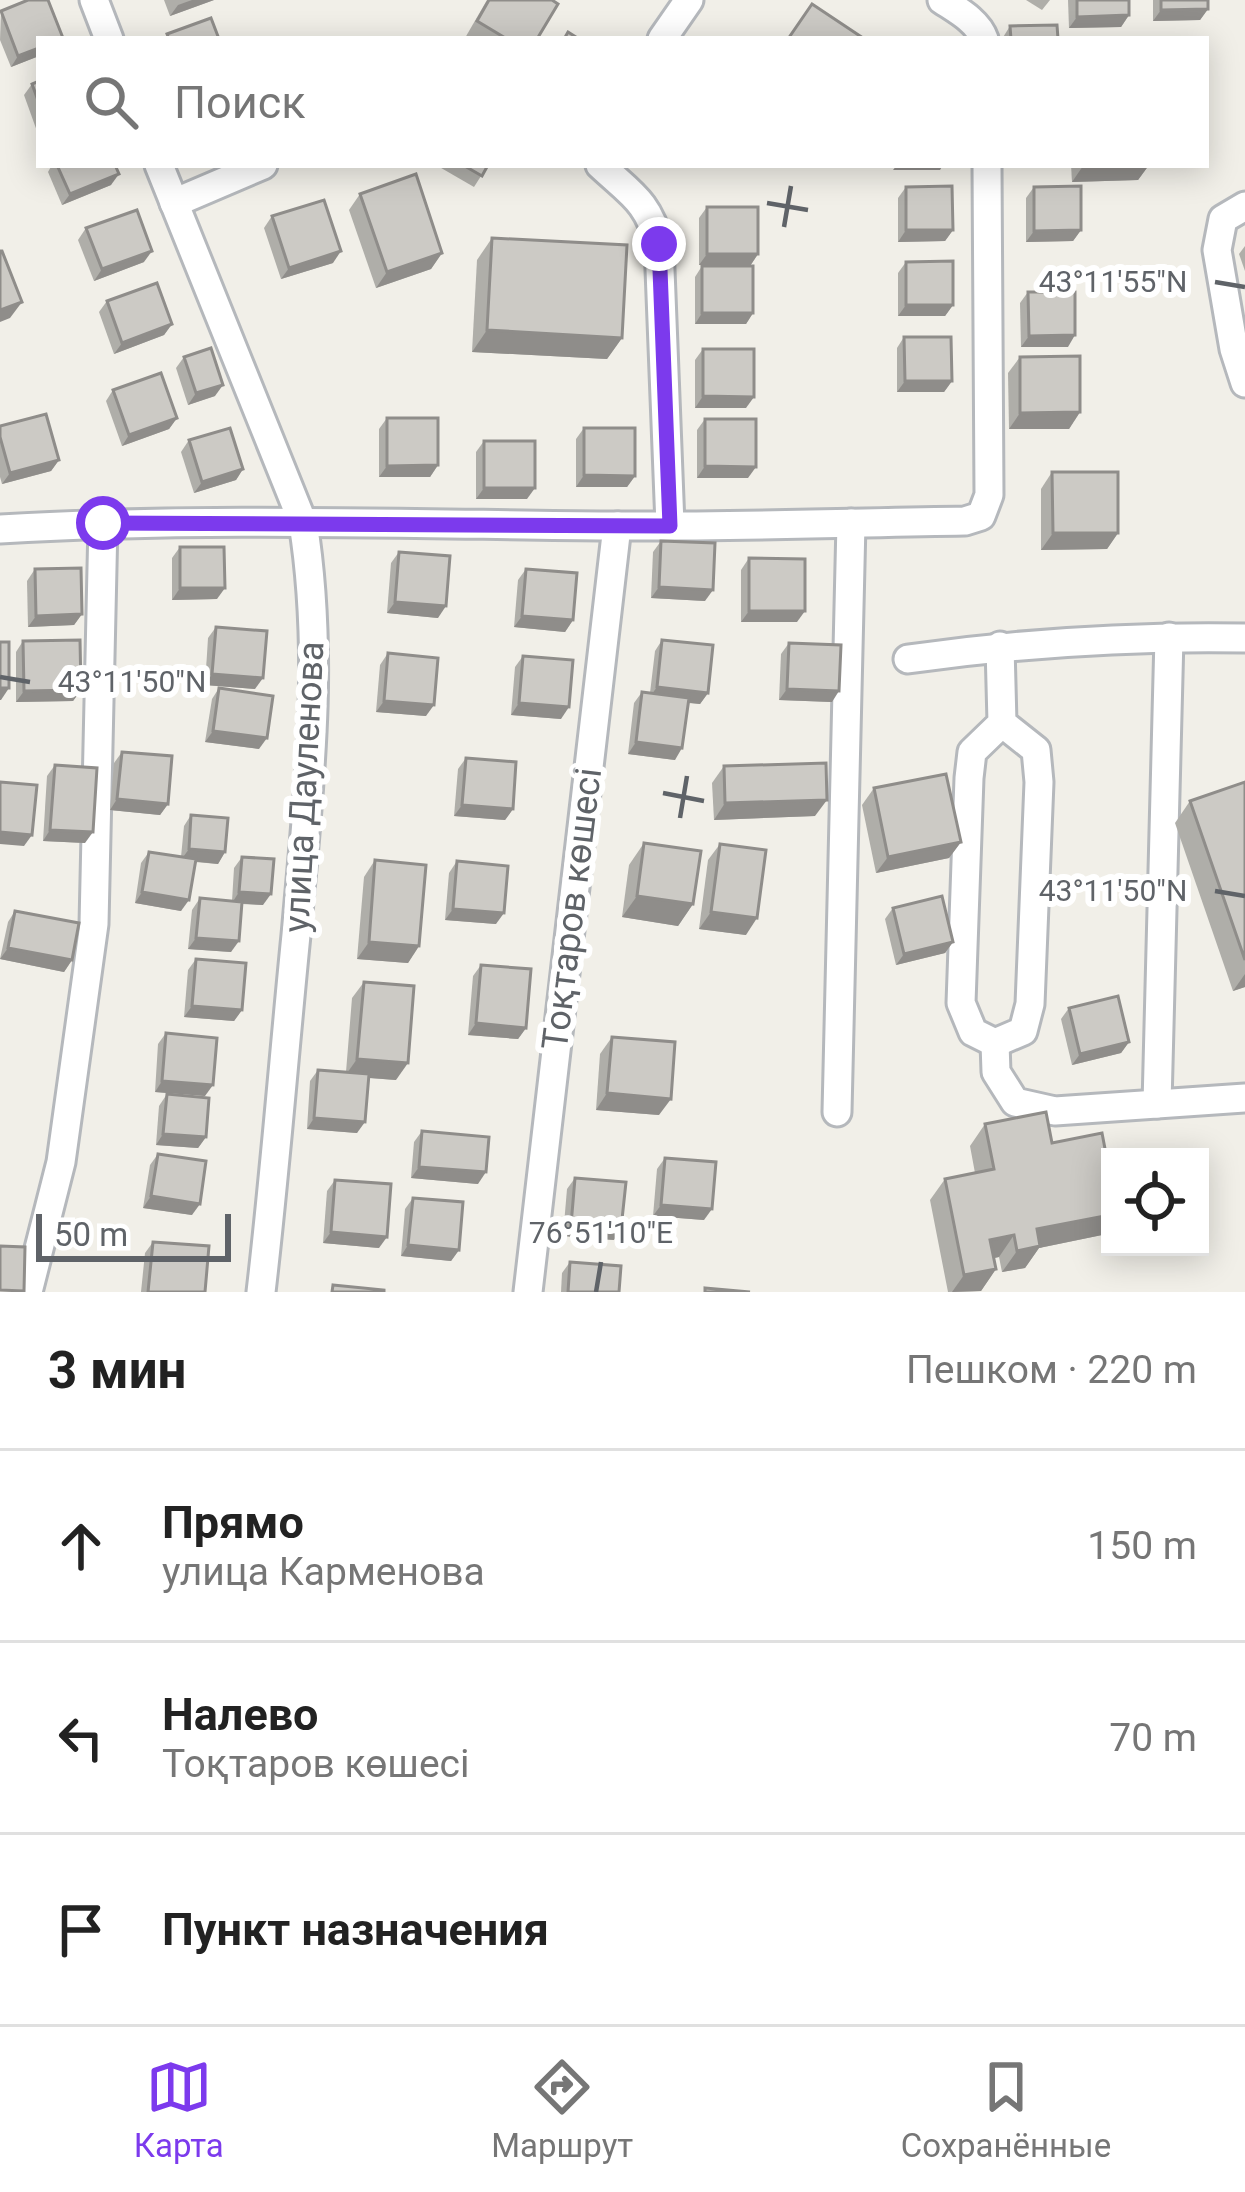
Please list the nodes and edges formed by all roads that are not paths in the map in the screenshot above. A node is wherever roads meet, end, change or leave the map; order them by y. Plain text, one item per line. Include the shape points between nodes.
1 (94, 0) edge
2 (689, 0) edge
3 (942, 0) edge
4 (108, 36) edge
5 (664, 36) edge
6 (983, 36) edge
7 (160, 168) edge
8 (256, 168) edge
9 (603, 168) edge
10 (987, 168) edge
11 (174, 202) junction
12 (1245, 206) edge
13 (1245, 383) edge
14 (103, 523) junction
15 (303, 523) junction
16 (851, 523) junction
17 (617, 526) junction
18 (670, 526) junction
19 (0, 529) edge
20 (1168, 637) junction
21 (1245, 638) edge
22 (1000, 646) junction
23 (908, 659) dead end
24 (1003, 723) junction
25 (995, 1043) junction
26 (1245, 1097) edge
27 (1157, 1103) junction
28 (837, 1112) dead end
29 (28, 1292) edge
30 (261, 1292) edge
31 (527, 1292) edge

1 - 4 street
2 - 5 street
3 - 6 street
7 - 11 street, улица Дауленова
8 - 11 street
9 - 18 street via 652,217 659,244
10 - 16 street via 989,495 981,516
11 - 15 street, улица Дауленова
12 - 13 street via 1223,219 1217,250
14 - 15 street
14 - 19 street
14 - 29 street via 94,924 61,1162
15 - 17 street
15 - 30 street, улица Дауленова via 316,689
16 - 18 street
16 - 28 street
17 - 18 street
17 - 31 street, Тоқтаров көшесі
20 - 21 street
20 - 22 street
20 - 27 street
22 - 23 street
22 - 24 street
24 - 25 street via 972,752 961,1003 973,1031
24 - 25 street via 1036,751 1039,782 1030,1004 1023,1031
25 - 27 street via 996,1072 1015,1102 1055,1112
26 - 27 street

